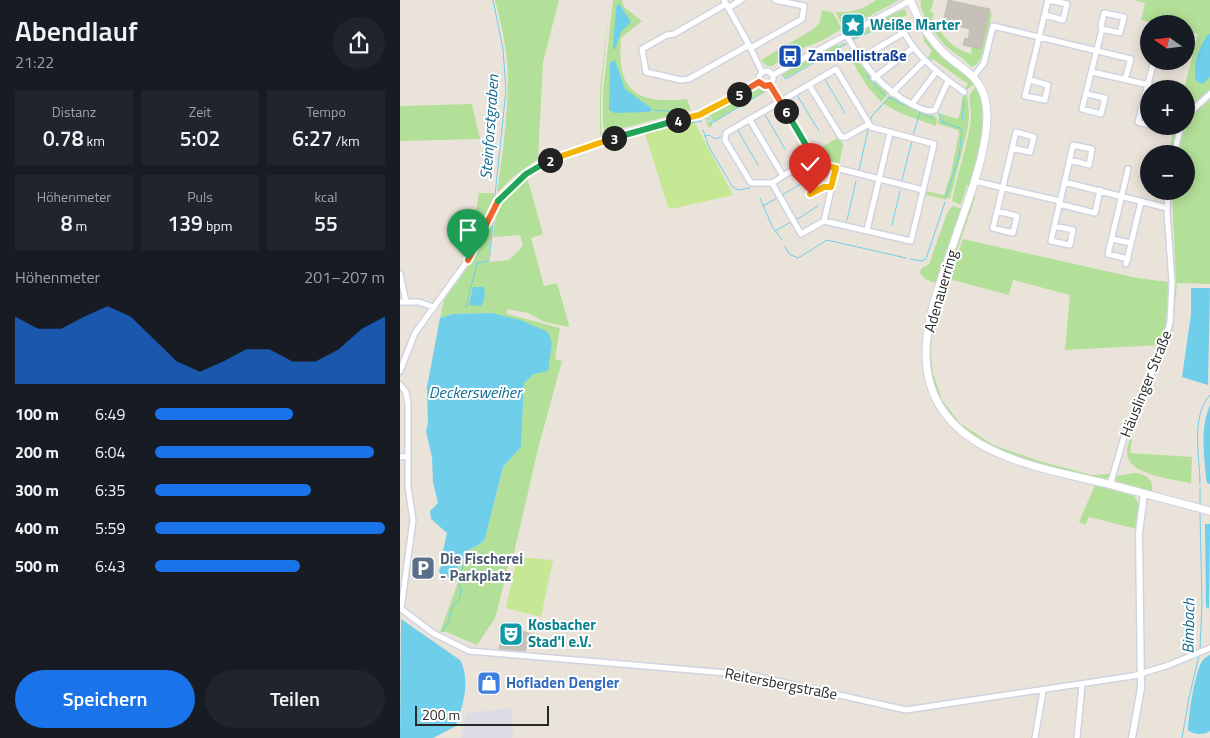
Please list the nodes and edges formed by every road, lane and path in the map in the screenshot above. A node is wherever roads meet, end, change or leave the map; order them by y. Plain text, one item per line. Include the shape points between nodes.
1 (741, 0) edge
2 (775, 0) edge
3 (910, 0) edge
4 (1048, 0) edge
5 (726, 4) edge
6 (1045, 15) junction
7 (898, 21) dead end
8 (1102, 29) junction
9 (903, 33) junction
10 (846, 35) junction
11 (1040, 37) junction
12 (750, 46) junction
13 (913, 48) junction
14 (1097, 51) junction
15 (858, 55) junction
16 (924, 61) junction
17 (762, 72) junction
18 (936, 72) junction
19 (1092, 72) junction
20 (772, 75) junction
21 (974, 76) junction
22 (874, 78) junction
23 (1030, 80) junction
24 (1125, 80) junction
25 (948, 81) junction
26 (759, 82) junction
27 (1140, 82) edge
28 (770, 85) junction
29 (809, 85) junction
30 (964, 92) dead end
31 (892, 93) junction
32 (1087, 94) junction
33 (1210, 94) edge
34 (780, 101) junction
35 (912, 104) junction
36 (1195, 108) edge
37 (750, 120) junction
38 (868, 124) junction
39 (890, 133) junction
40 (1012, 148) junction
41 (813, 157) junction
42 (1070, 160) junction
43 (836, 168) junction
44 (1128, 169) dead end
45 (782, 176) junction
46 (880, 179) junction
47 (974, 181) junction
48 (1064, 182) junction
49 (772, 183) junction
50 (831, 187) junction
51 (1003, 188) junction
52 (923, 190) junction
53 (1100, 190) junction
54 (810, 194) dead end
55 (1122, 196) junction
56 (1167, 200) edge
57 (1060, 202) junction
58 (1141, 202) junction
59 (1167, 208) junction
60 (997, 211) junction
61 (824, 221) junction
62 (1054, 226) junction
63 (867, 230) junction
64 (1112, 239) junction
65 (1131, 243) junction
66 (400, 274) edge
67 (403, 302) edge
68 (433, 307) junction
69 (400, 371) edge
70 (400, 384) edge
71 (408, 456) junction
72 (400, 457) edge
73 (1110, 485) junction
74 (1144, 494) junction
75 (1204, 509) edge
76 (401, 608) edge
77 (1210, 648) edge
78 (1141, 674) junction
79 (1082, 685) junction
80 (1042, 691) junction
81 (1035, 738) edge
82 (1077, 738) edge
83 (1132, 738) edge

1 - 5 street
2 - 12 street via 804,6 802,19
3 - 10 street
3 - 21 main road, Adenauerring via 928,35 942,51
4 - 6 street
4 - 6 street via 1067,4 1063,20
5 - 12 street
5 - 12 street via 642,49 646,72 689,79
6 - 11 street
7 - 9 street
8 - 8 street via 1104,13 1124,17 1120,33
8 - 14 street
9 - 13 street
9 - 15 street via 866,55
10 - 15 street
10 - 20 street
11 - 14 street
11 - 21 street via 993,26 984,62
11 - 23 street
12 - 17 street
13 - 16 street
13 - 22 street
14 - 19 street
14 - 24 street via 1130,59
15 - 22 street
16 - 18 street
16 - 31 street
17 - 20 street via 768,71
17 - 26 street
18 - 25 street
18 - 35 street
19 - 24 street
19 - 32 street
20 - 28 street
21 - 47 main road, Adenauerring via 982,91 987,114
22 - 31 street
23 - 23 street via 1048,85 1045,100 1025,96
24 - 27 street
25 - 30 street
25 - 35 street via 935,110 929,112
26 - 28 street
26 - 68 street via 699,115 616,137 540,164 497,202 468,260
28 - 34 street
29 - 34 street
29 - 38 street via 841,137
29 - 38 street via 836,68
31 - 35 street
32 - 32 street via 1105,98 1101,114 1082,109
33 - 36 street
34 - 37 street
34 - 41 street
37 - 45 street
37 - 49 street via 726,133 725,140 751,183
38 - 39 street
39 - 46 street
39 - 52 street via 934,144
40 - 40 street via 1016,132 1034,137 1030,152
40 - 51 street
41 - 43 street via 820,164
41 - 45 street
42 - 42 street via 1073,145 1092,149 1089,165
42 - 48 street
43 - 46 street
43 - 50 street
44 - 55 street
45 - 49 street
46 - 52 street
46 - 63 street
47 - 51 street
47 - 73 main road, Adenauerring via 929,327 927,368 937,398 957,427 977,443 1028,464
48 - 53 street
48 - 57 street
49 - 61 street via 801,234
50 - 54 street
50 - 61 street
51 - 57 street
51 - 60 street
52 - 63 street via 911,241
53 - 55 street
53 - 57 street via 1095,212
55 - 58 street
55 - 64 street
56 - 59 street, Häuslinger Straße
57 - 62 street
58 - 59 street
58 - 65 street
59 - 73 street, Häuslinger Straße via 1172,282 1170,322 1163,348 1125,434
60 - 60 street via 1017,216 1013,233 993,228
61 - 63 street
62 - 62 street via 1073,230 1070,245 1051,240
64 - 65 street
64 - 65 street via 1108,254 1127,261
66 - 67 street
67 - 68 street via 422,302
68 - 69 street via 411,340
70 - 71 street via 406,392 408,405
71 - 72 street
71 - 76 street via 413,520
73 - 74 main road, Adenauerring
74 - 75 main road, Adenauerring
74 - 78 street via 1139,533
76 - 80 street, Reitersbergstraße via 433,633 469,651 750,675 901,710
77 - 78 street, Reitersbergstraße
78 - 79 street, Reitersbergstraße
78 - 83 street
79 - 80 street, Reitersbergstraße
79 - 82 street
80 - 81 street

